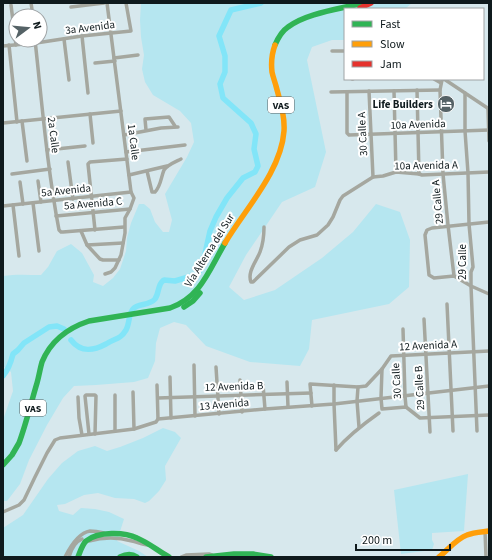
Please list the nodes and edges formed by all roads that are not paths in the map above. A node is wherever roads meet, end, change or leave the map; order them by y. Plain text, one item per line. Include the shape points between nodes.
1 (105, 3) edge
2 (126, 3) edge
3 (367, 4) edge
4 (71, 7) dead end
5 (344, 12) edge
6 (111, 33) junction
7 (82, 36) junction
8 (64, 39) junction
9 (48, 40) edge
10 (9, 48) edge
11 (36, 48) edge
12 (332, 51) dead end
13 (344, 51) edge
14 (138, 55) dead end
15 (114, 60) junction
16 (95, 63) dead end
17 (69, 80) dead end
18 (442, 80) edge
19 (417, 90) junction
20 (440, 90) junction
21 (369, 91) junction
22 (394, 91) junction
23 (331, 92) dead end
24 (347, 92) junction
25 (88, 93) dead end
26 (465, 93) junction
27 (489, 108) edge
28 (121, 111) junction
29 (90, 114) junction
30 (43, 119) junction
31 (22, 121) junction
32 (17, 122) junction
33 (3, 124) edge
34 (146, 130) junction
35 (489, 130) edge
36 (466, 131) junction
37 (442, 132) junction
38 (418, 133) junction
39 (395, 134) junction
40 (124, 135) junction
41 (371, 135) junction
42 (489, 141) edge
43 (93, 143) dead end
44 (185, 145) dead end
45 (85, 146) dead end
46 (47, 150) junction
47 (126, 152) junction
48 (127, 159) junction
49 (180, 159) dead end
50 (27, 161) dead end
51 (68, 162) dead end
52 (168, 166) junction
53 (50, 169) junction
54 (147, 171) junction
55 (396, 172) junction
56 (489, 172) edge
57 (468, 173) junction
58 (12, 174) dead end
59 (419, 174) junction
60 (443, 174) junction
61 (129, 175) junction
62 (373, 177) junction
63 (38, 180) dead end
64 (20, 182) dead end
65 (131, 192) junction
66 (91, 197) junction
67 (73, 198) junction
68 (54, 201) junction
69 (40, 202) junction
70 (33, 203) junction
71 (22, 204) junction
72 (3, 205) edge
73 (13, 205) junction
74 (130, 209) junction
75 (93, 212) junction
76 (56, 216) junction
77 (489, 222) edge
78 (469, 224) junction
79 (448, 226) junction
80 (124, 227) junction
81 (264, 227) dead end
82 (94, 230) junction
83 (81, 231) junction
84 (123, 244) junction
85 (88, 245) junction
86 (39, 252) dead end
87 (222, 253) junction
88 (19, 256) dead end
89 (119, 260) junction
90 (105, 274) dead end
91 (454, 276) junction
92 (471, 286) junction
93 (489, 294) edge
94 (447, 304) dead end
95 (424, 319) dead end
96 (403, 329) dead end
97 (57, 342) junction
98 (489, 351) edge
99 (474, 352) junction
100 (449, 353) junction
101 (426, 354) junction
102 (403, 355) junction
103 (194, 365) dead end
104 (216, 367) dead end
105 (382, 369) junction
106 (170, 377) dead end
107 (240, 380) dead end
108 (287, 382) dead end
109 (157, 385) dead end
110 (263, 385) dead end
111 (334, 385) junction
112 (489, 386) edge
113 (358, 387) junction
114 (475, 388) junction
115 (451, 391) junction
116 (133, 392) dead end
117 (311, 393) junction
118 (287, 394) junction
119 (428, 394) junction
120 (115, 395) dead end
121 (264, 395) junction
122 (241, 396) junction
123 (405, 396) junction
124 (78, 397) dead end
125 (194, 397) junction
126 (218, 397) junction
127 (158, 398) junction
128 (171, 398) junction
129 (381, 398) junction
130 (357, 402) junction
131 (334, 404) junction
132 (312, 406) junction
133 (406, 407) junction
134 (288, 408) junction
135 (265, 409) junction
136 (242, 412) junction
137 (379, 413) dead end
138 (219, 414) junction
139 (489, 415) edge
140 (195, 416) junction
141 (476, 416) junction
142 (452, 417) junction
143 (171, 418) junction
144 (430, 418) junction
145 (158, 419) junction
146 (359, 427) junction
147 (134, 429) junction
148 (115, 431) junction
149 (453, 431) dead end
150 (477, 431) dead end
151 (430, 432) dead end
152 (89, 434) junction
153 (95, 434) junction
154 (82, 435) junction
155 (3, 465) edge
156 (3, 470) edge
157 (3, 512) edge
158 (487, 531) edge
159 (85, 534) junction
160 (108, 534) junction
161 (82, 539) dead end
162 (89, 540) junction
163 (150, 545) junction
164 (213, 556) edge
165 (442, 556) edge
166 (65, 557) edge
167 (69, 557) edge
168 (78, 557) edge
169 (120, 557) edge
170 (137, 557) edge
171 (169, 557) edge
172 (181, 557) edge
173 (206, 557) edge
174 (271, 557) edge
175 (486, 557) edge

1 - 4 street
1 - 6 street, 1a Calle
2 - 6 street, 3a Avenida via 131,31
3 - 87 main road, Vía Alterna del Sur / VAS via 306,16 289,26 279,36 272,52 271,66 283,113 284,132 280,155 234,227
5 - 87 main road, Vía Alterna del Sur / VAS via 313,18 296,25 286,34 279,46 275,58 287,113 288,132 285,148 275,174
6 - 7 street, 3a Avenida
6 - 15 street, 1a Calle
7 - 8 street, 3a Avenida
7 - 25 street
8 - 9 street, 3a Avenida
8 - 17 street
10 - 32 street
11 - 30 street, 2a Calle
12 - 13 street
14 - 15 street
15 - 16 street
15 - 28 street, 1a Calle
18 - 20 street, 29 Calle A
18 - 26 street
19 - 20 street
19 - 22 street
19 - 38 street
20 - 37 street, 29 Calle A
21 - 22 street
21 - 24 street
21 - 41 street, 30 Calle A
22 - 39 street
23 - 24 street
24 - 41 street, 10a Avenida via 348,134
26 - 27 street
26 - 36 street, 29 Calle
27 - 35 street
28 - 29 street
28 - 40 street, 1a Calle
29 - 30 street
29 - 43 street
30 - 31 street
30 - 46 street, 2a Calle
31 - 32 street
31 - 50 street
32 - 33 street
34 - 34 street via 145,119 169,117 177,126
34 - 40 street
35 - 36 street, 10a Avenida
35 - 42 street
36 - 37 street, 10a Avenida
36 - 57 street, 29 Calle
37 - 38 street, 10a Avenida
37 - 60 street, 29 Calle A
38 - 39 street, 10a Avenida
38 - 59 street
39 - 41 street, 10a Avenida
39 - 55 street
40 - 47 street, 1a Calle
41 - 62 street, 30 Calle A
44 - 47 street
45 - 46 street
46 - 53 street, 2a Calle
47 - 48 street, 1a Calle
48 - 61 street, 1a Calle
48 - 66 street via 88,164
49 - 52 street
51 - 67 street
52 - 54 street
52 - 54 street via 156,192 152,192
53 - 58 street
53 - 68 street, 2a Calle
54 - 61 street
55 - 59 street, 10a Avenida A
55 - 62 street, 10a Avenida A
56 - 57 street, 10a Avenida A
57 - 60 street, 10a Avenida A
57 - 78 street, 29 Calle
59 - 60 street, 10a Avenida A
60 - 79 street, 29 Calle A
61 - 65 street, 1a Calle
62 - 81 street, 10a Avenida A via 343,196 328,225 317,235 300,240 289,247 251,282 251,269 264,239
63 - 69 street
64 - 71 street
65 - 66 street, 5a Avenida
65 - 74 street, 1a Calle via 134,198
66 - 67 street, 5a Avenida
66 - 75 street
67 - 68 street, 5a Avenida
68 - 69 street, 5a Avenida
68 - 76 street, 2a Calle
69 - 70 street, 5a Avenida
70 - 71 street, 5a Avenida
70 - 86 street
71 - 73 street, 5a Avenida
72 - 73 street, 5a Avenida
73 - 88 street
74 - 75 street, 5a Avenida C
74 - 80 street, 1a Calle
75 - 76 street, 5a Avenida C
75 - 82 street
76 - 83 street, 2a Calle via 61,232
77 - 78 street
78 - 79 street
78 - 92 street, 29 Calle via 473,267
79 - 91 street, 29 Calle A
79 - 91 street via 432,228 427,230 425,235 429,275 434,278
80 - 82 street
80 - 84 street, 1a Calle
82 - 83 street
83 - 85 street
84 - 85 street
84 - 89 street, 1a Calle
85 - 89 street via 100,259
87 - 97 main road, Vía Alterna del Sur / VAS via 194,294 171,310 77,327 62,334
89 - 90 street, 1a Calle via 115,268
91 - 92 street
92 - 93 street
92 - 99 street, 29 Calle
94 - 100 street
95 - 101 street, 29 Calle B
96 - 102 street, 30 Calle
97 - 155 main road, Vía Alterna del Sur / VAS via 49,350 42,365 21,439 10,459
97 - 156 main road, Vía Alterna del Sur / VAS via 45,367 24,440 17,455
98 - 99 street, 12 Avenida A
99 - 100 street, 12 Avenida A
99 - 114 street, 29 Calle
100 - 101 street, 12 Avenida A
100 - 115 street
101 - 102 street, 12 Avenida A
101 - 119 street, 29 Calle B
102 - 105 street, 12 Avenida A via 391,356
102 - 123 street, 30 Calle
103 - 125 street
104 - 126 street
105 - 113 street, 12 Avenida A via 366,386
105 - 129 street
106 - 128 street
107 - 122 street
108 - 118 street
109 - 127 street
110 - 121 street
111 - 113 street
111 - 117 street via 310,384
111 - 131 street
112 - 114 street, 13 Avenida
113 - 130 street
114 - 115 street, 13 Avenida
114 - 141 street, 29 Calle
115 - 119 street, 13 Avenida
115 - 142 street
116 - 147 street
117 - 118 street, 12 Avenida B
117 - 132 street
118 - 121 street, 12 Avenida B
118 - 134 street
119 - 123 street, 13 Avenida
119 - 144 street, 29 Calle B
120 - 148 street
121 - 122 street, 12 Avenida B
121 - 135 street
122 - 126 street, 12 Avenida B
122 - 136 street
123 - 129 street, 13 Avenida
123 - 133 street, 30 Calle
124 - 154 street
125 - 126 street, 12 Avenida B
125 - 128 street, 12 Avenida B
125 - 140 street
126 - 138 street
127 - 128 street, 12 Avenida B
127 - 145 street
128 - 143 street
129 - 130 street, 13 Avenida
129 - 133 street via 382,409
130 - 131 street, 13 Avenida
130 - 146 street
131 - 132 street, 13 Avenida
131 - 146 street via 336,450
132 - 134 street, 13 Avenida
133 - 144 street via 420,418
134 - 135 street, 13 Avenida
135 - 136 street, 13 Avenida
136 - 138 street, 13 Avenida
137 - 146 street
138 - 140 street, 13 Avenida
139 - 141 street
140 - 143 street, 13 Avenida
141 - 142 street
141 - 150 street, 29 Calle
142 - 144 street
142 - 149 street
143 - 145 street, 13 Avenida
144 - 151 street, 29 Calle B
145 - 147 street, 13 Avenida
147 - 148 street, 13 Avenida
148 - 153 street, 13 Avenida
152 - 153 street, 13 Avenida
152 - 153 street via 85,396 95,394
152 - 154 street, 13 Avenida
154 - 157 street, 13 Avenida via 55,440 24,500
158 - 165 main road via 464,536
158 - 175 street
159 - 160 street via 89,531
159 - 162 street
159 - 166 street via 70,547
160 - 162 main road
160 - 163 main road via 135,536
161 - 167 street via 75,545
162 - 163 street via 122,539
162 - 168 main road via 83,544
163 - 171 main road
164 - 172 street via 209,554
164 - 173 main road
164 - 174 main road via 253,554
169 - 170 main road via 129,554

